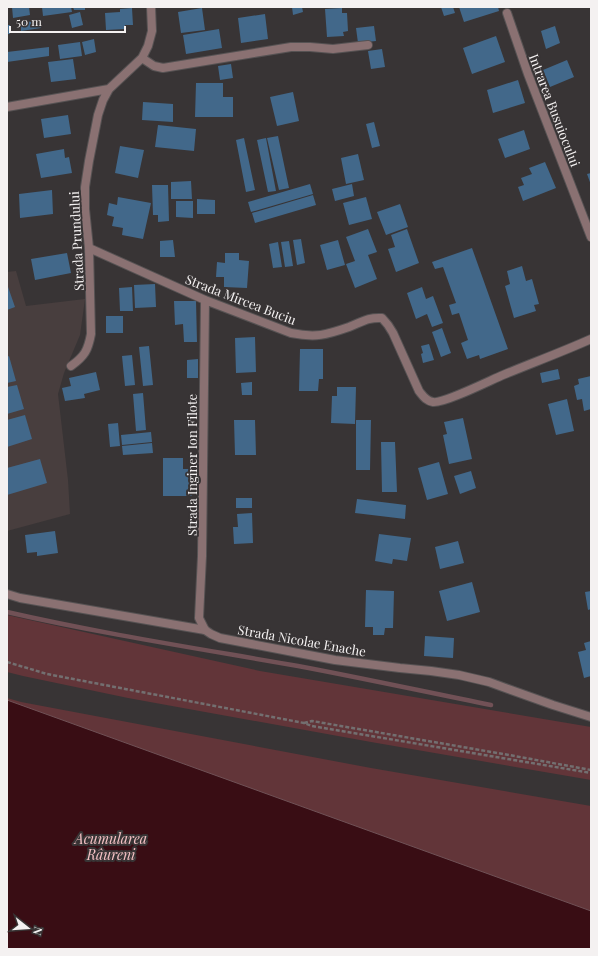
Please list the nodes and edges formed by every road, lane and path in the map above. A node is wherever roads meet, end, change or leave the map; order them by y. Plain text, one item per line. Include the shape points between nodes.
1 (151, 7) edge
2 (507, 13) dead end
3 (368, 45) dead end
4 (142, 58) junction
5 (109, 89) junction
6 (7, 107) edge
7 (591, 237) edge
8 (89, 248) junction
9 (205, 300) junction
10 (591, 339) edge
11 (71, 366) dead end
12 (7, 594) edge
13 (205, 630) junction
14 (7, 662) edge
15 (591, 717) edge
16 (591, 772) edge

1 - 4 street, Strada Prundului via 152,31
2 - 7 street, Intrarea Busuiocului
3 - 4 street via 333,49 291,47 163,68 154,66
4 - 5 street, Strada Prundului
5 - 6 street
5 - 8 street, Strada Prundului via 98,115 85,187
8 - 9 street, Strada Mircea Buciu
8 - 11 street, Strada Prundului via 91,334 85,353
9 - 10 street, Strada Mircea Buciu via 301,335 327,335 369,319 382,318 393,333 419,391 424,399 433,402 453,397
9 - 13 street, Strada Inginer Ion Filote via 200,618
12 - 13 street, Strada Nicolae Enache
13 - 15 street, Strada Nicolae Enache via 220,638 335,660 459,675 489,682
14 - 16 path via 47,674 304,723 312,721

